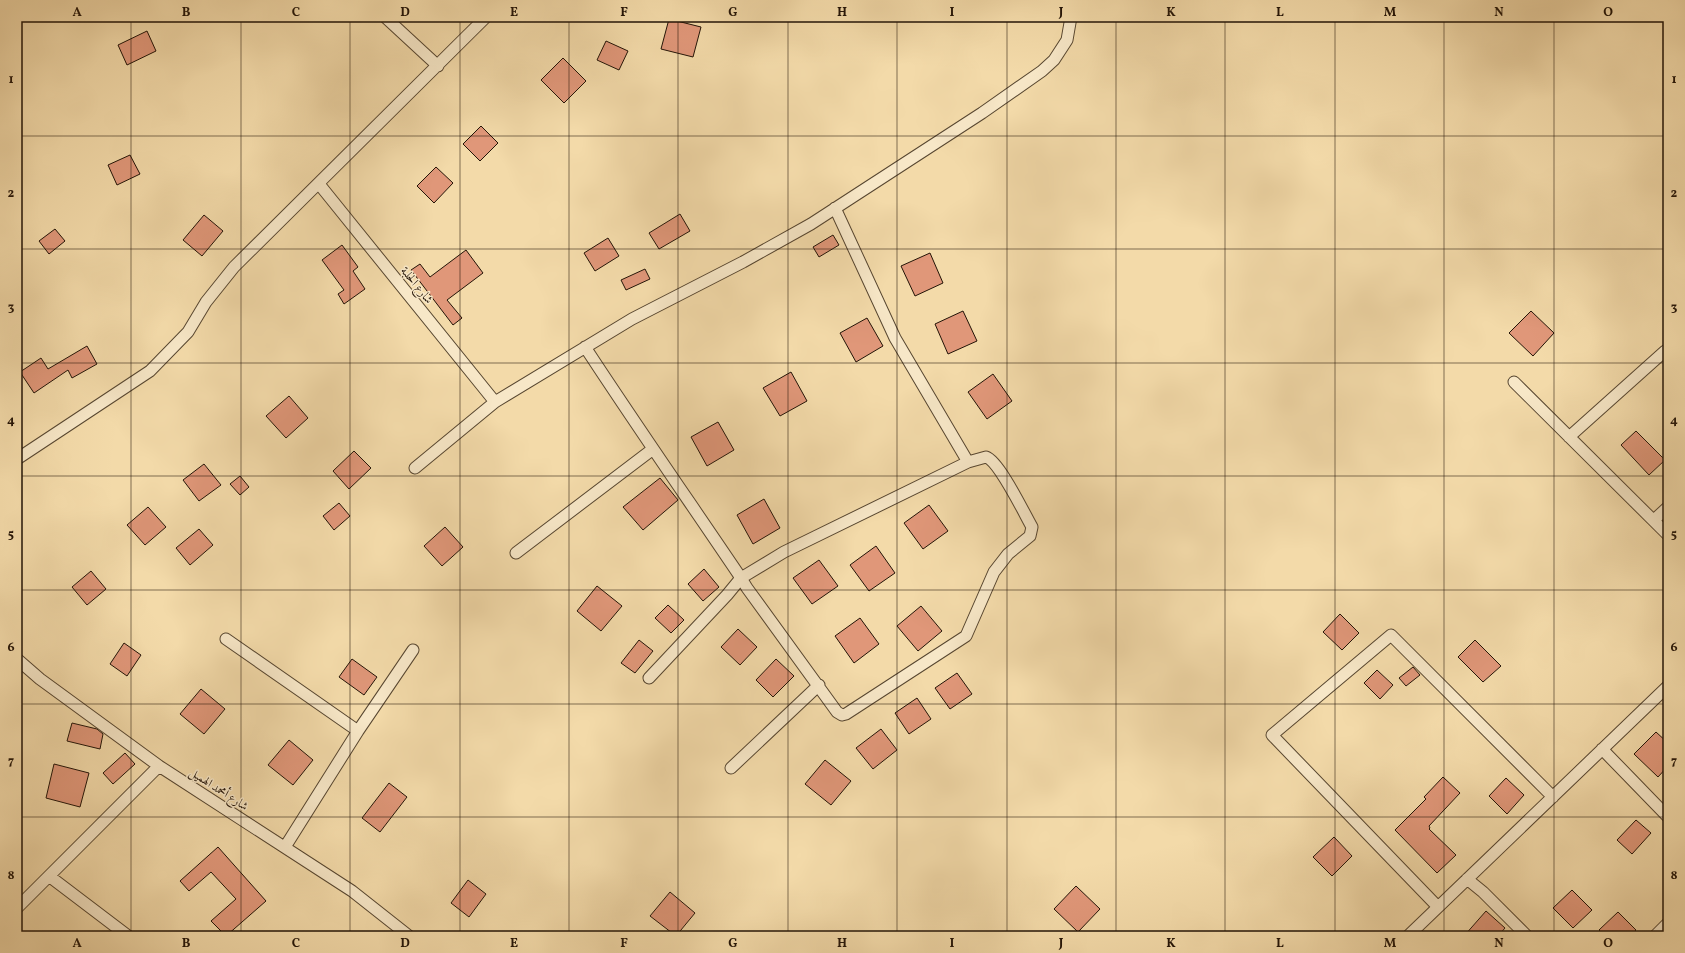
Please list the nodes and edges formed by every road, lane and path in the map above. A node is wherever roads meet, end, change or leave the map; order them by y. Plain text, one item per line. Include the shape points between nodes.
1 (385, 17) edge
2 (486, 17) edge
3 (1071, 17) edge
4 (438, 66) junction
5 (319, 184) junction
6 (834, 208) junction
7 (585, 347) junction
8 (1668, 354) edge
9 (1514, 382) dead end
10 (496, 402) junction
11 (1569, 437) junction
12 (653, 449) junction
13 (17, 459) edge
14 (968, 462) junction
15 (415, 468) dead end
16 (1668, 507) edge
17 (1654, 520) junction
18 (1668, 535) edge
19 (516, 553) dead end
20 (741, 578) junction
21 (226, 639) dead end
22 (413, 650) dead end
23 (17, 660) edge
24 (649, 678) dead end
25 (819, 685) junction
26 (1668, 686) edge
27 (358, 731) junction
28 (1602, 749) junction
29 (159, 766) junction
30 (731, 768) dead end
31 (1553, 797) junction
32 (1668, 817) edge
33 (285, 847) junction
34 (49, 876) junction
35 (1467, 879) junction
36 (1438, 907) junction
37 (17, 908) edge
38 (1668, 923) edge
39 (128, 936) edge
40 (409, 936) edge
41 (1408, 936) edge
42 (1527, 936) edge
43 (1655, 936) edge

1 - 4 street
2 - 4 street
3 - 6 street via 1067,40 1054,60 1042,71 982,113
4 - 5 street
5 - 10 street, شارع الحلبة
5 - 13 street via 234,268 206,302 188,332 150,371
6 - 7 street via 811,224 743,262 632,319
6 - 14 street via 896,338
7 - 10 street
7 - 12 street
8 - 11 street via 1665,351
9 - 11 street
10 - 15 street
11 - 17 street
12 - 19 street
12 - 20 street
14 - 20 street via 784,552
14 - 25 street via 986,457 991,460 1001,472 1032,527 1030,536 1008,554 994,572 966,636 844,715 837,712
16 - 17 street
17 - 18 street
20 - 24 street
20 - 25 street
21 - 27 street
22 - 27 street
23 - 29 street, شارع أمحمد الهميل
25 - 30 street
26 - 28 street
27 - 33 street
28 - 31 street
28 - 32 street
29 - 33 street, شارع أمحمد الهميل
29 - 34 street
31 - 35 street
31 - 36 street via 1391,635 1272,735
33 - 40 street, شارع أمحمد الهميل via 352,891
34 - 37 street
34 - 39 street
35 - 36 street
35 - 42 street
36 - 41 street
38 - 43 street

